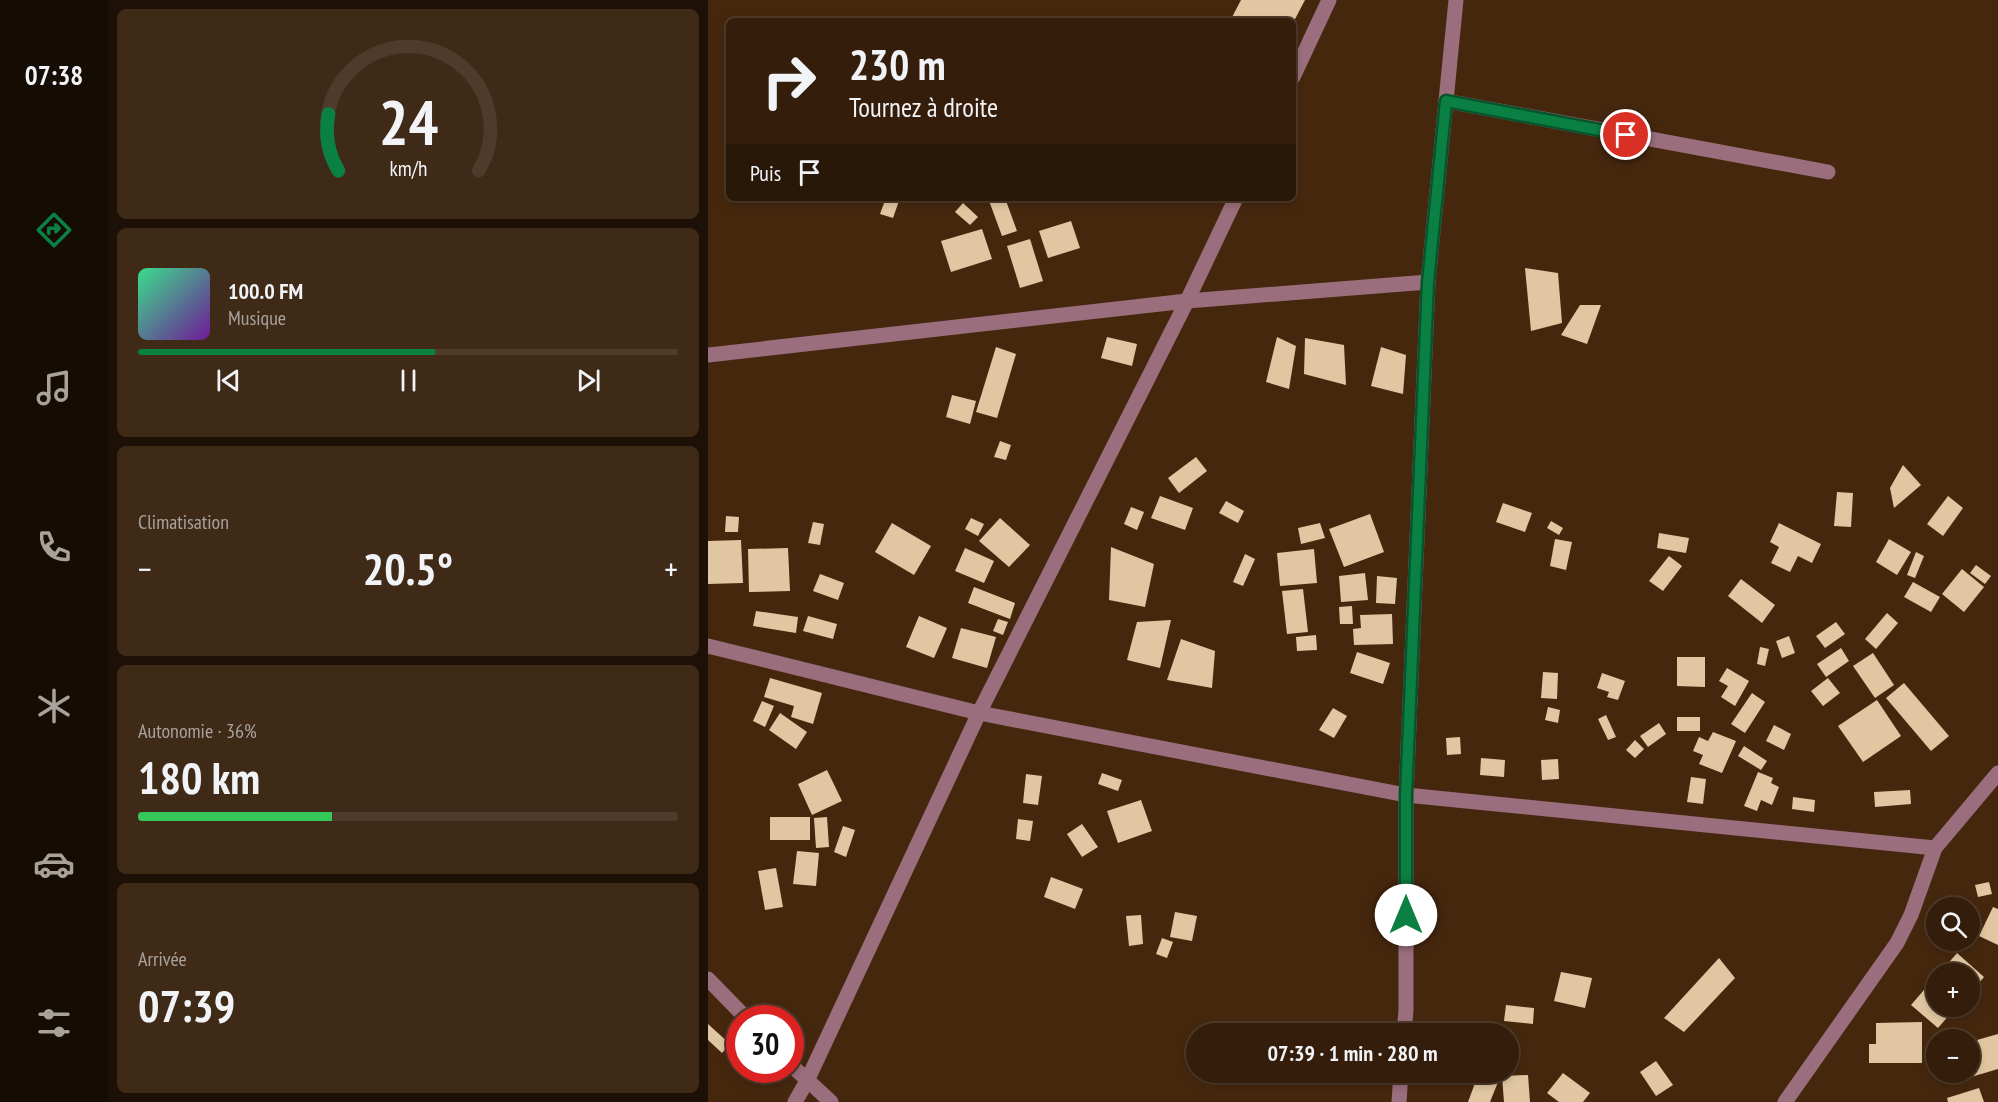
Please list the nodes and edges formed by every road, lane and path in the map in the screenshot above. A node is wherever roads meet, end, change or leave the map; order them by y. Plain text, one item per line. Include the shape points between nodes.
1 (1329, 0) edge
2 (1456, 0) edge
3 (1296, 71) edge
4 (1446, 101) junction
5 (1828, 172) dead end
6 (1235, 201) edge
7 (1428, 282) junction
8 (1187, 302) junction
9 (708, 355) edge
10 (708, 646) edge
11 (979, 713) junction
12 (1998, 773) edge
13 (1406, 795) junction
14 (1935, 848) junction
15 (708, 979) edge
16 (733, 1005) edge
17 (1405, 1023) edge
18 (804, 1078) edge
19 (807, 1081) junction
20 (1400, 1083) edge
21 (795, 1102) edge
22 (831, 1102) edge
23 (1399, 1102) edge
24 (1785, 1102) edge

1 - 3 street
2 - 4 street
4 - 5 street
4 - 7 street
6 - 8 street
7 - 8 street
7 - 13 street
8 - 9 street
8 - 11 street
10 - 11 street
11 - 13 street
11 - 19 street
12 - 14 street
13 - 14 street
13 - 17 street
14 - 24 street via 1897,943
15 - 16 street
18 - 19 street
19 - 21 street
19 - 22 street
20 - 23 street

